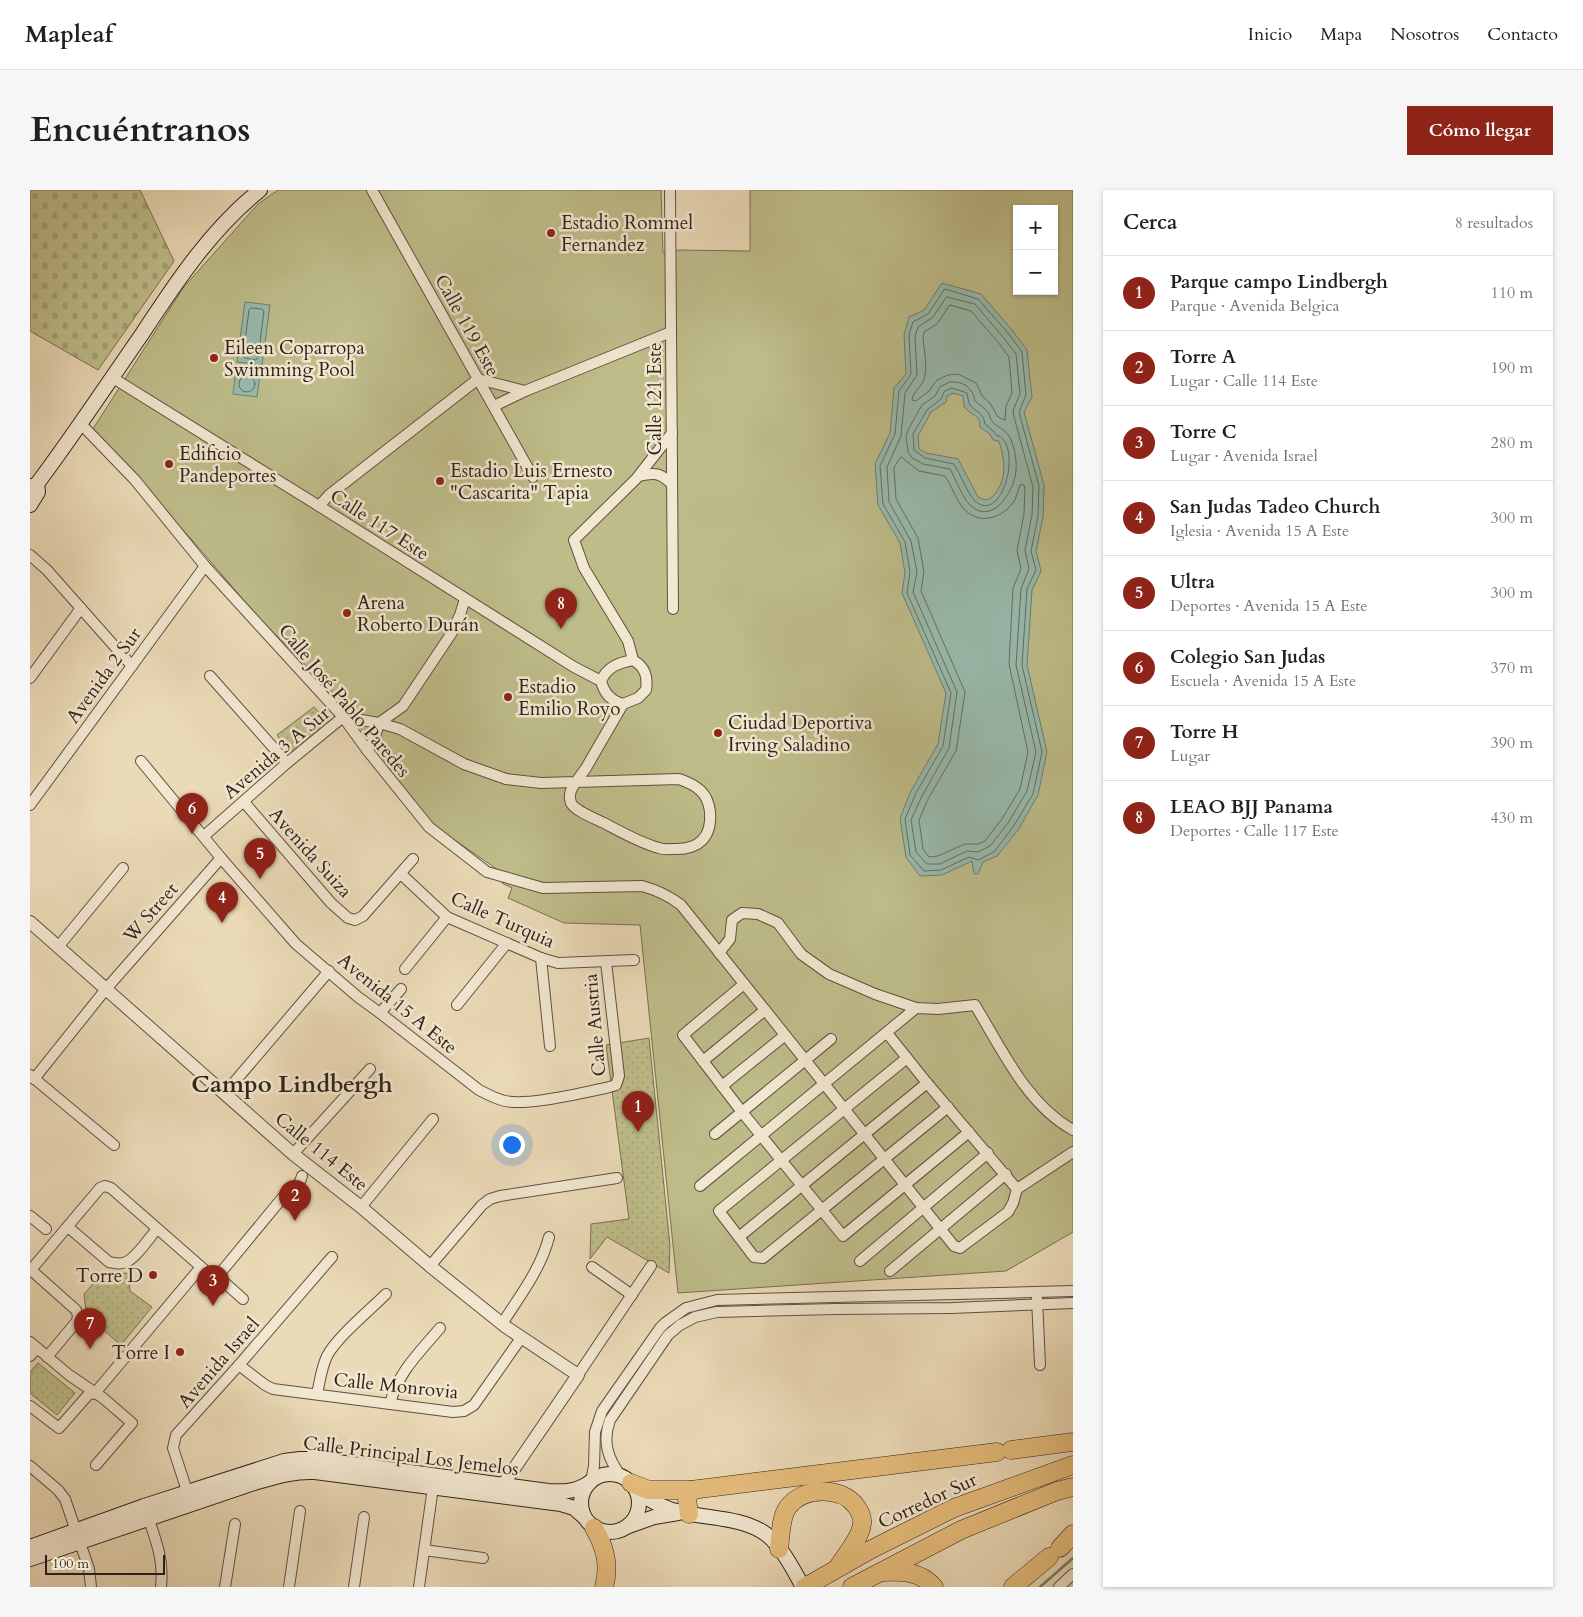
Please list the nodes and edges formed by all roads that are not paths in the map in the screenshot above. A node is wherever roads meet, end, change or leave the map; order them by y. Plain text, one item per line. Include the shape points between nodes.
1 (260, 190) edge
2 (372, 190) edge
3 (670, 190) edge
4 (246, 195) edge
5 (671, 332) junction
6 (113, 378) junction
7 (478, 379) junction
8 (525, 391) junction
9 (494, 406) junction
10 (81, 424) junction
11 (672, 433) junction
12 (533, 476) dead end
13 (639, 476) junction
14 (672, 484) junction
15 (34, 486) edge
16 (30, 505) edge
17 (319, 506) junction
18 (30, 555) edge
19 (205, 566) junction
20 (465, 599) junction
21 (81, 608) junction
22 (673, 608) dead end
23 (633, 660) junction
24 (132, 666) junction
25 (210, 676) dead end
26 (30, 678) edge
27 (601, 681) junction
28 (623, 704) junction
29 (343, 717) junction
30 (379, 723) junction
31 (367, 750) junction
32 (141, 761) dead end
33 (287, 763) junction
34 (576, 782) junction
35 (244, 802) junction
36 (30, 806) edge
37 (204, 836) junction
38 (221, 858) junction
39 (413, 859) dead end
40 (123, 868) dead end
41 (401, 874) junction
42 (447, 917) junction
43 (30, 922) edge
44 (507, 943) junction
45 (58, 947) junction
46 (719, 952) junction
47 (541, 958) junction
48 (634, 960) dead end
49 (606, 962) junction
50 (405, 969) dead end
51 (330, 971) junction
52 (744, 984) junction
53 (106, 989) junction
54 (401, 989) dead end
55 (457, 1005) dead end
56 (916, 1008) junction
57 (765, 1010) junction
58 (380, 1013) junction
59 (887, 1033) junction
60 (784, 1036) junction
61 (831, 1039) dead end
62 (550, 1046) dead end
63 (907, 1058) junction
64 (804, 1060) junction
65 (703, 1061) junction
66 (370, 1069) dead end
67 (32, 1077) edge
68 (927, 1083) junction
69 (616, 1085) joint
70 (824, 1085) junction
71 (722, 1086) junction
72 (225, 1093) junction
73 (948, 1107) junction
74 (844, 1110) junction
75 (742, 1112) junction
76 (433, 1119) dead end
77 (1073, 1130) edge
78 (970, 1132) junction
79 (865, 1133) junction
80 (715, 1134) dead end
81 (762, 1135) junction
82 (114, 1145) dead end
83 (1073, 1152) edge
84 (988, 1153) junction
85 (293, 1154) junction
86 (884, 1159) junction
87 (782, 1160) junction
88 (306, 1172) junction
89 (1006, 1174) junction
90 (617, 1178) dead end
91 (802, 1185) junction
92 (905, 1185) junction
93 (700, 1186) dead end
94 (1017, 1189) junction
95 (361, 1207) junction
96 (923, 1209) junction
97 (823, 1210) junction
98 (30, 1216) edge
99 (68, 1227) junction
100 (46, 1229) dead end
101 (157, 1229) junction
102 (940, 1229) junction
103 (739, 1237) junction
104 (549, 1238) dead end
105 (332, 1257) dead end
106 (860, 1260) dead end
107 (430, 1266) junction
108 (651, 1266) dead end
109 (201, 1267) junction
110 (592, 1267) dead end
111 (30, 1271) edge
112 (890, 1271) dead end
113 (215, 1274) junction
114 (1073, 1291) edge
115 (1037, 1292) junction
116 (386, 1294) dead end
117 (632, 1295) junction
118 (944, 1295) junction
119 (243, 1299) dead end
120 (1073, 1302) edge
121 (1038, 1304) junction
122 (944, 1308) junction
123 (502, 1324) junction
124 (440, 1328) dead end
125 (521, 1338) junction
126 (32, 1349) edge
127 (47, 1357) junction
128 (240, 1365) junction
129 (1040, 1365) dead end
130 (578, 1375) junction
131 (95, 1393) junction
132 (318, 1394) junction
133 (390, 1404) junction
134 (30, 1406) edge
135 (1073, 1442) edge
136 (96, 1465) dead end
137 (1073, 1465) edge
138 (30, 1466) edge
139 (421, 1474) junction
140 (446, 1477) junction
141 (590, 1482) junction
142 (630, 1484) junction
143 (503, 1485) junction
144 (1073, 1486) edge
145 (433, 1487) junction
146 (478, 1487) junction
147 (691, 1490) junction
148 (189, 1498) junction
149 (525, 1499) junction
150 (300, 1511) dead end
151 (146, 1513) junction
152 (685, 1513) junction
153 (364, 1517) dead end
154 (589, 1522) junction
155 (235, 1524) dead end
156 (628, 1527) junction
157 (1073, 1534) edge
158 (79, 1536) junction
159 (30, 1547) edge
160 (779, 1548) junction
161 (424, 1550) junction
162 (483, 1558) dead end
163 (30, 1559) edge
164 (837, 1569) junction
165 (878, 1572) junction
166 (1073, 1574) edge
167 (1073, 1582) edge
168 (91, 1587) edge
169 (161, 1587) edge
170 (226, 1587) edge
171 (289, 1587) edge
172 (354, 1587) edge
173 (419, 1587) edge
174 (604, 1587) edge
175 (804, 1587) edge
176 (852, 1587) edge
177 (934, 1587) edge
178 (1013, 1587) edge
179 (1059, 1587) edge
180 (1067, 1587) edge

1 - 4 main road
2 - 7 street, Calle 119 Este
3 - 5 street, Calle 121 Este
4 - 6 main road via 176,283
5 - 8 street
5 - 11 street, Calle 121 Este
6 - 10 main road
6 - 17 street, Calle 117 Este
7 - 8 street
7 - 9 street, Calle 119 Este
7 - 17 street
8 - 9 street
9 - 12 street, Calle 119 Este
10 - 15 main road
10 - 19 street, Calle José Pablo Paredes via 135,480
11 - 13 street
11 - 14 street, Calle 121 Este
13 - 14 street via 650,473 662,475
13 - 23 street via 574,540 584,568 628,641
14 - 22 street, Calle 121 Este
15 - 16 main road via 38,492
17 - 20 street, Calle 117 Este
18 - 21 street
19 - 24 street, Avenida 2 Sur
19 - 29 street, Calle José Pablo Paredes
20 - 27 street, Calle 117 Este via 574,668
20 - 30 street via 450,634 403,706
21 - 24 street
21 - 26 street
23 - 27 street via 610,668
23 - 28 street via 642,665 646,674 646,690 638,698
24 - 36 street, Avenida 2 Sur
25 - 33 street
27 - 28 street via 608,696
28 - 34 street
29 - 30 street, Avenida 3 A Sur
29 - 31 street, Calle José Pablo Paredes
29 - 33 street, Avenida 3 A Sur
30 - 31 street
30 - 34 street, Avenida 3 A Sur via 400,729 464,764 506,779
31 - 46 street, Calle José Pablo Paredes via 429,827 487,872 543,888 642,886 656,889 681,905
32 - 37 street, Avenida 15 A Este
33 - 35 street, Avenida 3 A Sur
34 - 34 street, Avenida 3 A Sur via 679,779 695,784 705,794 710,807 707,835 698,845 660,849 574,808 570,790
35 - 37 street, Avenida 3 A Sur
35 - 41 street, Avenida Suiza via 331,903 348,918 355,920 363,916
37 - 38 street, Avenida 15 A Este
38 - 51 street, Avenida 15 A Este via 296,944
38 - 53 street, W Street
39 - 41 street
40 - 45 street
41 - 42 street, Calle Turquia
42 - 44 street, Calle Turquia
42 - 50 street
43 - 45 street, Calle 114 Este
44 - 47 street, Calle Turquia
44 - 55 street
45 - 53 street, Calle 114 Este
46 - 52 street
46 - 56 street via 730,939 732,920 742,912 758,914 778,923 801,954 829,974
47 - 49 street, Calle Turquia via 558,963
47 - 62 street
48 - 49 street, Calle Turquia
49 - 69 street, Calle Austria via 619,1076
51 - 58 street, Avenida 15 A Este via 358,998
51 - 72 street
52 - 57 street
52 - 65 street via 683,1035
53 - 67 street, W Street
53 - 72 street, Calle 114 Este
54 - 58 street
56 - 59 street
56 - 77 street via 975,1005 1015,1074 1046,1110
57 - 60 street
57 - 65 street
58 - 69 street, Avenida 15 A Este via 479,1090 504,1101 524,1102
59 - 63 street
59 - 70 street
60 - 64 street
60 - 71 street
61 - 64 street
63 - 68 street
63 - 74 street
64 - 70 street
64 - 75 street
65 - 71 street
66 - 85 street
67 - 82 street
68 - 73 street
68 - 79 street
70 - 74 street
70 - 81 street
71 - 75 street
72 - 85 street, Calle 114 Este
73 - 78 street
73 - 86 street
74 - 79 street
74 - 87 street
75 - 80 street
75 - 81 street
76 - 95 street
78 - 84 street
78 - 92 street
79 - 86 street
79 - 91 street
81 - 87 street
81 - 93 street
83 - 94 street
84 - 89 street
84 - 96 street
85 - 88 street, Calle 114 Este
86 - 92 street
86 - 97 street
87 - 91 street
87 - 103 street via 719,1211
88 - 95 street, Calle 114 Este
88 - 113 street via 289,1185 288,1191 222,1271
89 - 94 street
89 - 102 street
90 - 107 street via 490,1199
91 - 97 street
91 - 103 street
92 - 96 street
92 - 97 street via 843,1236
94 - 102 street via 1008,1212 964,1247 954,1246
95 - 107 street, Calle 114 Este
96 - 102 street
96 - 106 street
97 - 103 street via 763,1258 754,1256
98 - 100 street
99 - 101 street via 109,1262 118,1264 130,1259
99 - 101 street via 105,1186
99 - 111 street
101 - 109 street
102 - 112 street
104 - 123 street via 537,1269
105 - 128 street, Avenida Israel
107 - 123 street, Calle 114 Este
108 - 117 street
109 - 113 street
109 - 131 street
110 - 117 street
111 - 127 street via 78,1315 77,1321
113 - 119 street
114 - 115 street
115 - 118 street
115 - 121 street
116 - 132 street via 335,1344 321,1371
117 - 130 street
118 - 122 street
118 - 141 street via 717,1300 686,1308 660,1328 602,1411 595,1432
120 - 121 street
121 - 122 street
121 - 129 street
122 - 142 street via 717,1312 695,1317 680,1325 668,1335 608,1426 606,1450 612,1464
123 - 125 street, Calle 114 Este
124 - 133 street via 404,1369 394,1387
125 - 130 street, Calle 114 Este
125 - 133 street, Calle Monrovia via 474,1405 464,1412
126 - 127 street
127 - 131 street
128 - 132 street, Calle Monrovia via 273,1388
128 - 148 street, Avenida Israel via 176,1435 173,1448
130 - 143 street
131 - 134 street via 88,1395 59,1428
131 - 136 street via 132,1423
132 - 133 street, Calle Monrovia
135 - 147 highway
137 - 164 highway, Corredor Sur via 954,1508
138 - 158 street via 65,1499
139 - 140 main road, Calle Principal Los Jemelos
139 - 145 main road
139 - 148 main road, Calle Principal Los Jemelos via 300,1459 284,1461
140 - 145 main road
140 - 146 main road, Calle Principal Los Jemelos
141 - 142 main road via 609,1474
141 - 143 main road, Calle Principal Los Jemelos via 578,1490 562,1492
141 - 154 main road via 581,1498 581,1507
142 - 147 highway via 648,1490
142 - 152 main road via 658,1505
142 - 156 main road via 639,1499 637,1514
143 - 146 main road, Calle Principal Los Jemelos
143 - 149 street via 506,1492
144 - 165 highway via 961,1530
145 - 146 main road, Calle Principal Los Jemelos
145 - 148 main road, Calle Principal Los Jemelos via 300,1471
145 - 161 street
146 - 149 main road, Calle Principal Los Jemelos
147 - 152 highway
148 - 151 main road, Calle Principal Los Jemelos
149 - 154 main road, Calle Principal Los Jemelos via 574,1508
150 - 171 street
151 - 158 main road, Calle Principal Los Jemelos
151 - 169 street via 162,1561
152 - 156 main road via 654,1517
152 - 160 main road via 753,1527
153 - 172 street
154 - 156 main road via 607,1532
154 - 174 highway via 604,1549 607,1564
155 - 170 street
157 - 178 highway
158 - 159 main road, Calle Principal Los Jemelos
158 - 163 main road, Calle Principal Los Jemelos
158 - 168 street via 91,1576
160 - 164 highway via 787,1509 800,1496 829,1492 845,1496 860,1512 862,1522 859,1535
160 - 175 main road
161 - 162 street
161 - 173 street
164 - 175 highway, Corredor Sur
165 - 176 highway
165 - 177 highway via 912,1573
166 - 179 street
167 - 180 street

